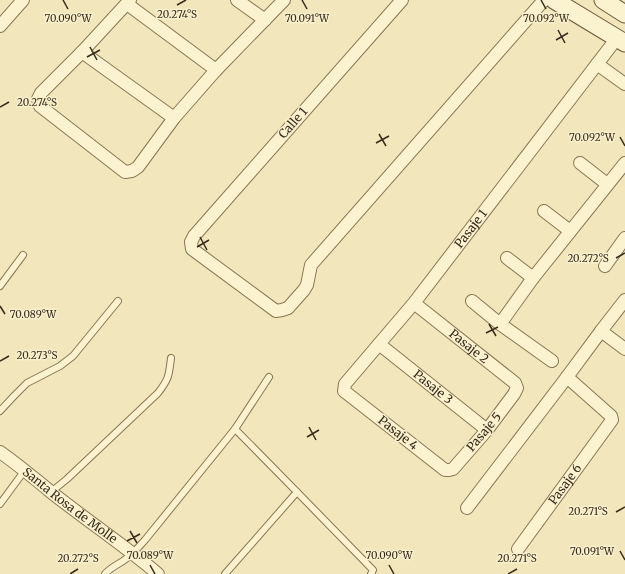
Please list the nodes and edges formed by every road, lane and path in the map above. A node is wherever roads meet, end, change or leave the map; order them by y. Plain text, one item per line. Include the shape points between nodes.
1 (22, 0) edge
2 (237, 0) edge
3 (284, 0) edge
4 (402, 0) edge
5 (544, 0) edge
6 (554, 0) edge
7 (603, 0) edge
8 (128, 2) edge
9 (625, 14) edge
10 (265, 20) junction
11 (0, 25) edge
12 (621, 40) edge
13 (82, 52) junction
14 (597, 64) junction
15 (216, 70) junction
16 (625, 84) edge
17 (174, 118) junction
18 (580, 163) dead end
19 (625, 163) edge
20 (608, 184) junction
21 (544, 211) dead end
22 (570, 231) junction
23 (625, 238) edge
24 (23, 255) dead end
25 (507, 258) dead end
26 (605, 266) dead end
27 (533, 278) junction
28 (0, 286) edge
29 (625, 300) edge
30 (118, 301) dead end
31 (472, 301) dead end
32 (414, 303) junction
33 (500, 324) junction
34 (601, 331) junction
35 (379, 344) junction
36 (625, 349) edge
37 (170, 358) dead end
38 (552, 361) dead end
39 (269, 377) dead end
40 (567, 377) junction
41 (344, 391) joint
42 (514, 394) joint
43 (0, 411) edge
44 (235, 429) junction
45 (487, 430) junction
46 (0, 452) edge
47 (453, 469) joint
48 (25, 470) junction
49 (51, 492) junction
50 (297, 492) junction
51 (0, 504) edge
52 (467, 508) dead end
53 (518, 549) dead end
54 (133, 553) junction
55 (373, 573) edge
56 (105, 574) edge
57 (158, 574) edge
58 (225, 574) edge

1 - 11 street
2 - 10 street
3 - 10 street
4 - 5 street, Calle 1 via 191,242 192,249 276,311 288,308 304,290 311,265
6 - 12 street
7 - 9 street
8 - 13 street
8 - 15 street
10 - 15 street
12 - 14 street, Pasaje 1
13 - 17 street
13 - 17 street via 41,93 38,99 40,106 125,172 138,167
14 - 16 street
14 - 32 street, Pasaje 1
15 - 17 street
18 - 20 street
19 - 20 street
20 - 22 street
21 - 22 street
22 - 27 street
23 - 26 street
24 - 28 lane
25 - 27 street
27 - 33 street
29 - 34 street
30 - 43 lane via 73,356 27,384
31 - 33 street
32 - 35 street, Pasaje 1
32 - 42 street, Pasaje 2 via 515,383 517,388
33 - 38 street
34 - 36 street
34 - 40 street
35 - 41 street, Pasaje 1 via 345,384
35 - 45 street, Pasaje 3
37 - 49 lane via 166,384
39 - 44 lane
40 - 52 street
40 - 53 street, Pasaje 6 via 611,416 612,420
41 - 47 street, Pasaje 4 via 445,470
42 - 45 street, Pasaje 5
44 - 50 lane
44 - 54 lane
45 - 47 street, Pasaje 5
46 - 48 street, Santa Rosa de Molle
48 - 49 street, Santa Rosa de Molle
48 - 51 lane
49 - 54 street, Santa Rosa de Molle
50 - 55 lane
50 - 58 lane
54 - 56 lane
54 - 57 street, Santa Rosa de Molle

